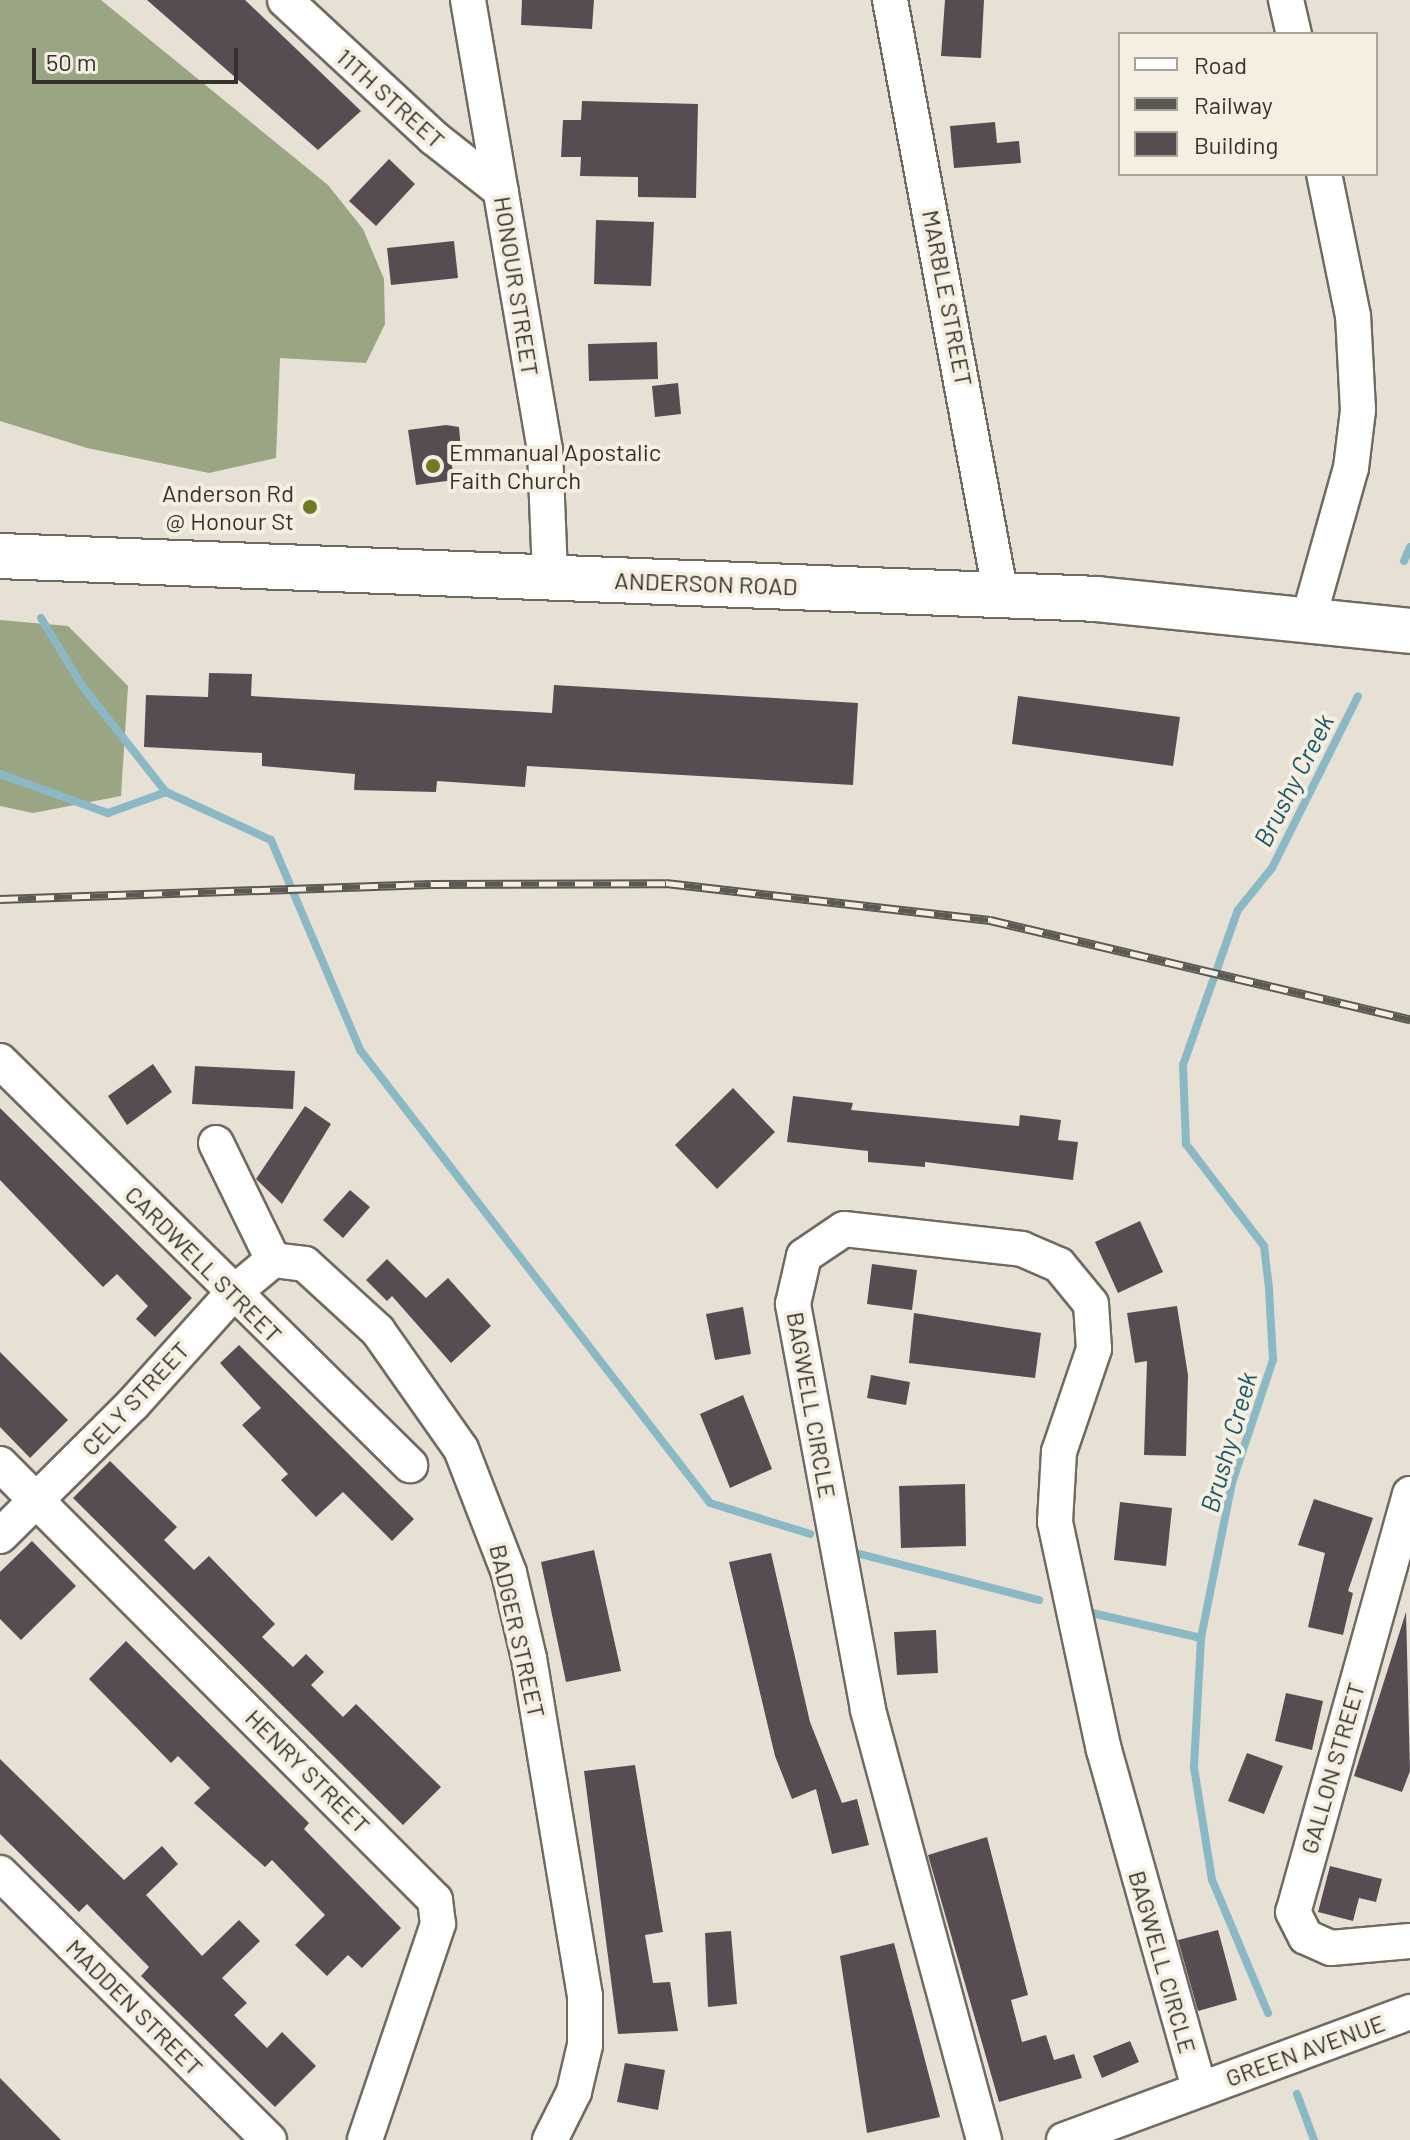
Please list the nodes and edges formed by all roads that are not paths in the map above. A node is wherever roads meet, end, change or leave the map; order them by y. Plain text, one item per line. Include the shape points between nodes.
1 (285, 0) edge
2 (468, 0) edge
3 (890, 0) edge
4 (1286, 0) edge
5 (1294, 32) edge
6 (1324, 176) edge
7 (501, 191) junction
8 (0, 556) edge
9 (550, 575) junction
10 (1001, 596) junction
11 (1309, 617) junction
12 (1410, 631) edge
13 (0, 1061) edge
14 (216, 1143) dead end
15 (273, 1260) junction
16 (232, 1294) junction
17 (0, 1464) edge
18 (410, 1465) dead end
19 (1410, 1494) edge
20 (36, 1500) junction
21 (0, 1536) edge
22 (0, 1873) edge
23 (1410, 1941) edge
24 (1410, 2012) edge
25 (1199, 2088) junction
26 (269, 2140) edge
27 (365, 2140) edge
28 (550, 2140) edge
29 (984, 2140) edge
30 (1064, 2140) edge

1 - 7 street, 11TH STREET via 434,138
2 - 7 street, HONOUR STREET
3 - 10 street, MARBLE STREET
4 - 5 street
6 - 11 street via 1353,316 1358,410 1351,468
7 - 9 street, HONOUR STREET via 545,450
8 - 9 main road, ANDERSON ROAD
9 - 10 main road, ANDERSON ROAD
10 - 11 main road, ANDERSON ROAD
11 - 12 main road, ANDERSON ROAD
13 - 16 street, CARDWELL STREET
14 - 15 street
15 - 16 street
15 - 28 street, BADGER STREET via 305,1264 410,1369 461,1449 509,1573 585,1996 585,2045 574,2092
16 - 18 street, CARDWELL STREET
16 - 20 street, CELY STREET
17 - 20 street, HENRY STREET
19 - 23 street, GALLON STREET via 1293,1912 1306,1937 1331,1948
20 - 21 street
20 - 27 street, HENRY STREET via 435,1900 438,1924
22 - 26 street, MADDEN STREET
24 - 25 street, GREEN AVENUE
25 - 29 street, BAGWELL CIRCLE via 1104,1750 1055,1522 1059,1452 1094,1349 1091,1304 1059,1265 1022,1249 870,1227 844,1229 804,1256 793,1304 868,1709
25 - 30 street, GREEN AVENUE

